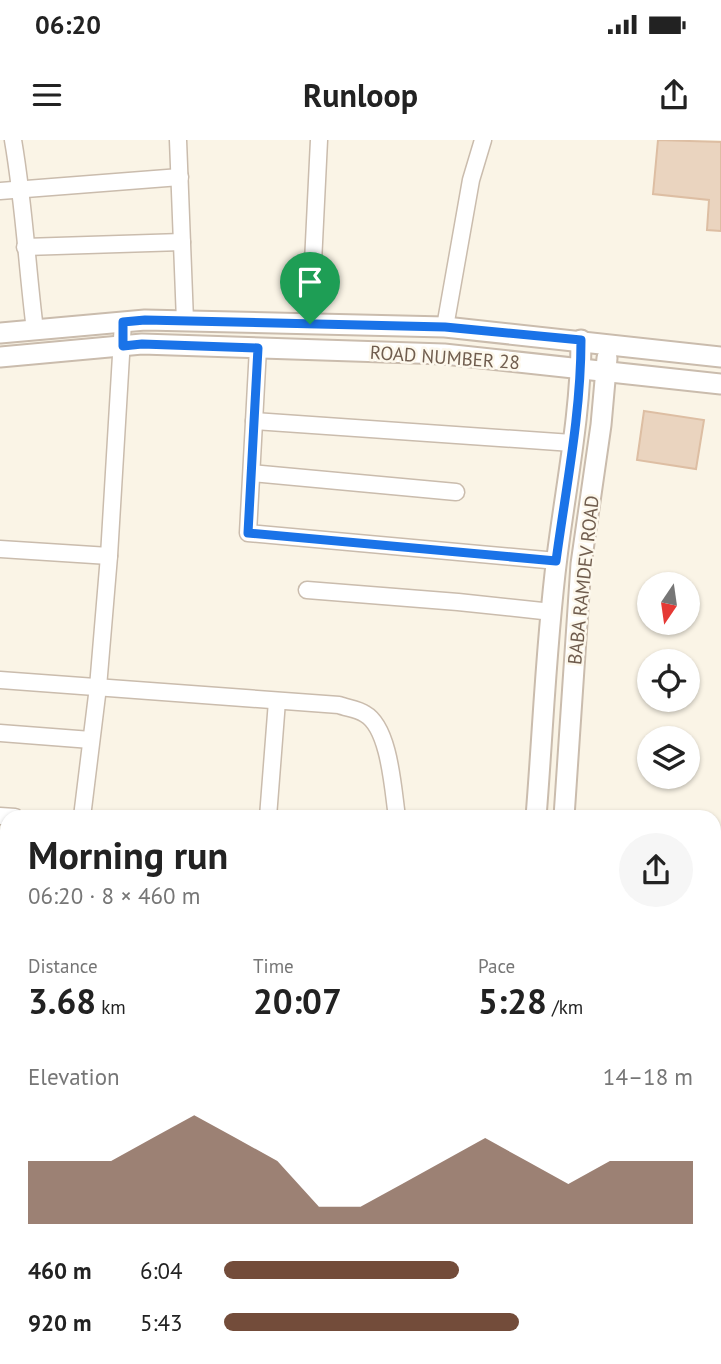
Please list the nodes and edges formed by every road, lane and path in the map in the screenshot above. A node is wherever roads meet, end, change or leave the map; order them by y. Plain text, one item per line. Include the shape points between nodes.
1 (13, 140) edge
2 (178, 140) edge
3 (319, 140) edge
4 (483, 140) edge
5 (180, 177) junction
6 (21, 187) junction
7 (0, 191) edge
8 (182, 242) junction
9 (25, 247) junction
10 (185, 321) junction
11 (123, 322) junction
12 (310, 324) junction
13 (445, 327) junction
14 (35, 330) junction
15 (0, 333) edge
16 (581, 340) junction
17 (607, 343) junction
18 (123, 346) junction
19 (258, 348) junction
20 (0, 356) edge
21 (721, 357) edge
22 (581, 368) junction
23 (607, 371) junction
24 (721, 384) edge
25 (254, 421) junction
26 (572, 443) junction
27 (251, 473) junction
28 (456, 492) dead end
29 (0, 549) edge
30 (109, 556) junction
31 (556, 561) junction
32 (307, 590) dead end
33 (552, 612) junction
34 (0, 680) edge
35 (98, 687) junction
36 (277, 701) junction
37 (0, 733) edge
38 (91, 740) junction
39 (83, 810) edge
40 (269, 810) edge
41 (396, 810) edge
42 (537, 810) edge
43 (564, 810) edge

1 - 6 street
2 - 5 street
3 - 12 street
4 - 13 street via 471,180
5 - 6 street
5 - 8 street
6 - 7 street
6 - 9 street
8 - 9 street
8 - 10 street
9 - 14 street
10 - 11 street, ROAD NUMBER 28
10 - 12 street, ROAD NUMBER 28
11 - 14 street, ROAD NUMBER 28
11 - 18 street
12 - 13 street, ROAD NUMBER 28
13 - 16 street, ROAD NUMBER 28
14 - 15 street, ROAD NUMBER 28
16 - 17 street, ROAD NUMBER 28
16 - 22 street
17 - 21 street, ROAD NUMBER 28
17 - 23 street, BABA RAMDEV ROAD
18 - 19 street, ROAD NUMBER 28
18 - 20 street, ROAD NUMBER 28
18 - 30 street
19 - 22 street, ROAD NUMBER 28 via 444,354
19 - 25 street
22 - 23 street, ROAD NUMBER 28
22 - 26 street
23 - 24 street, ROAD NUMBER 28
23 - 43 street, BABA RAMDEV ROAD via 581,564
25 - 26 street
25 - 27 street
26 - 31 street
27 - 28 street
27 - 31 street via 248,533
29 - 30 street
30 - 35 street
31 - 33 street
32 - 33 street
33 - 42 street
34 - 35 street
35 - 36 street
35 - 38 street
36 - 40 street
36 - 41 street via 339,705 367,714 381,732
37 - 38 street
38 - 39 street

